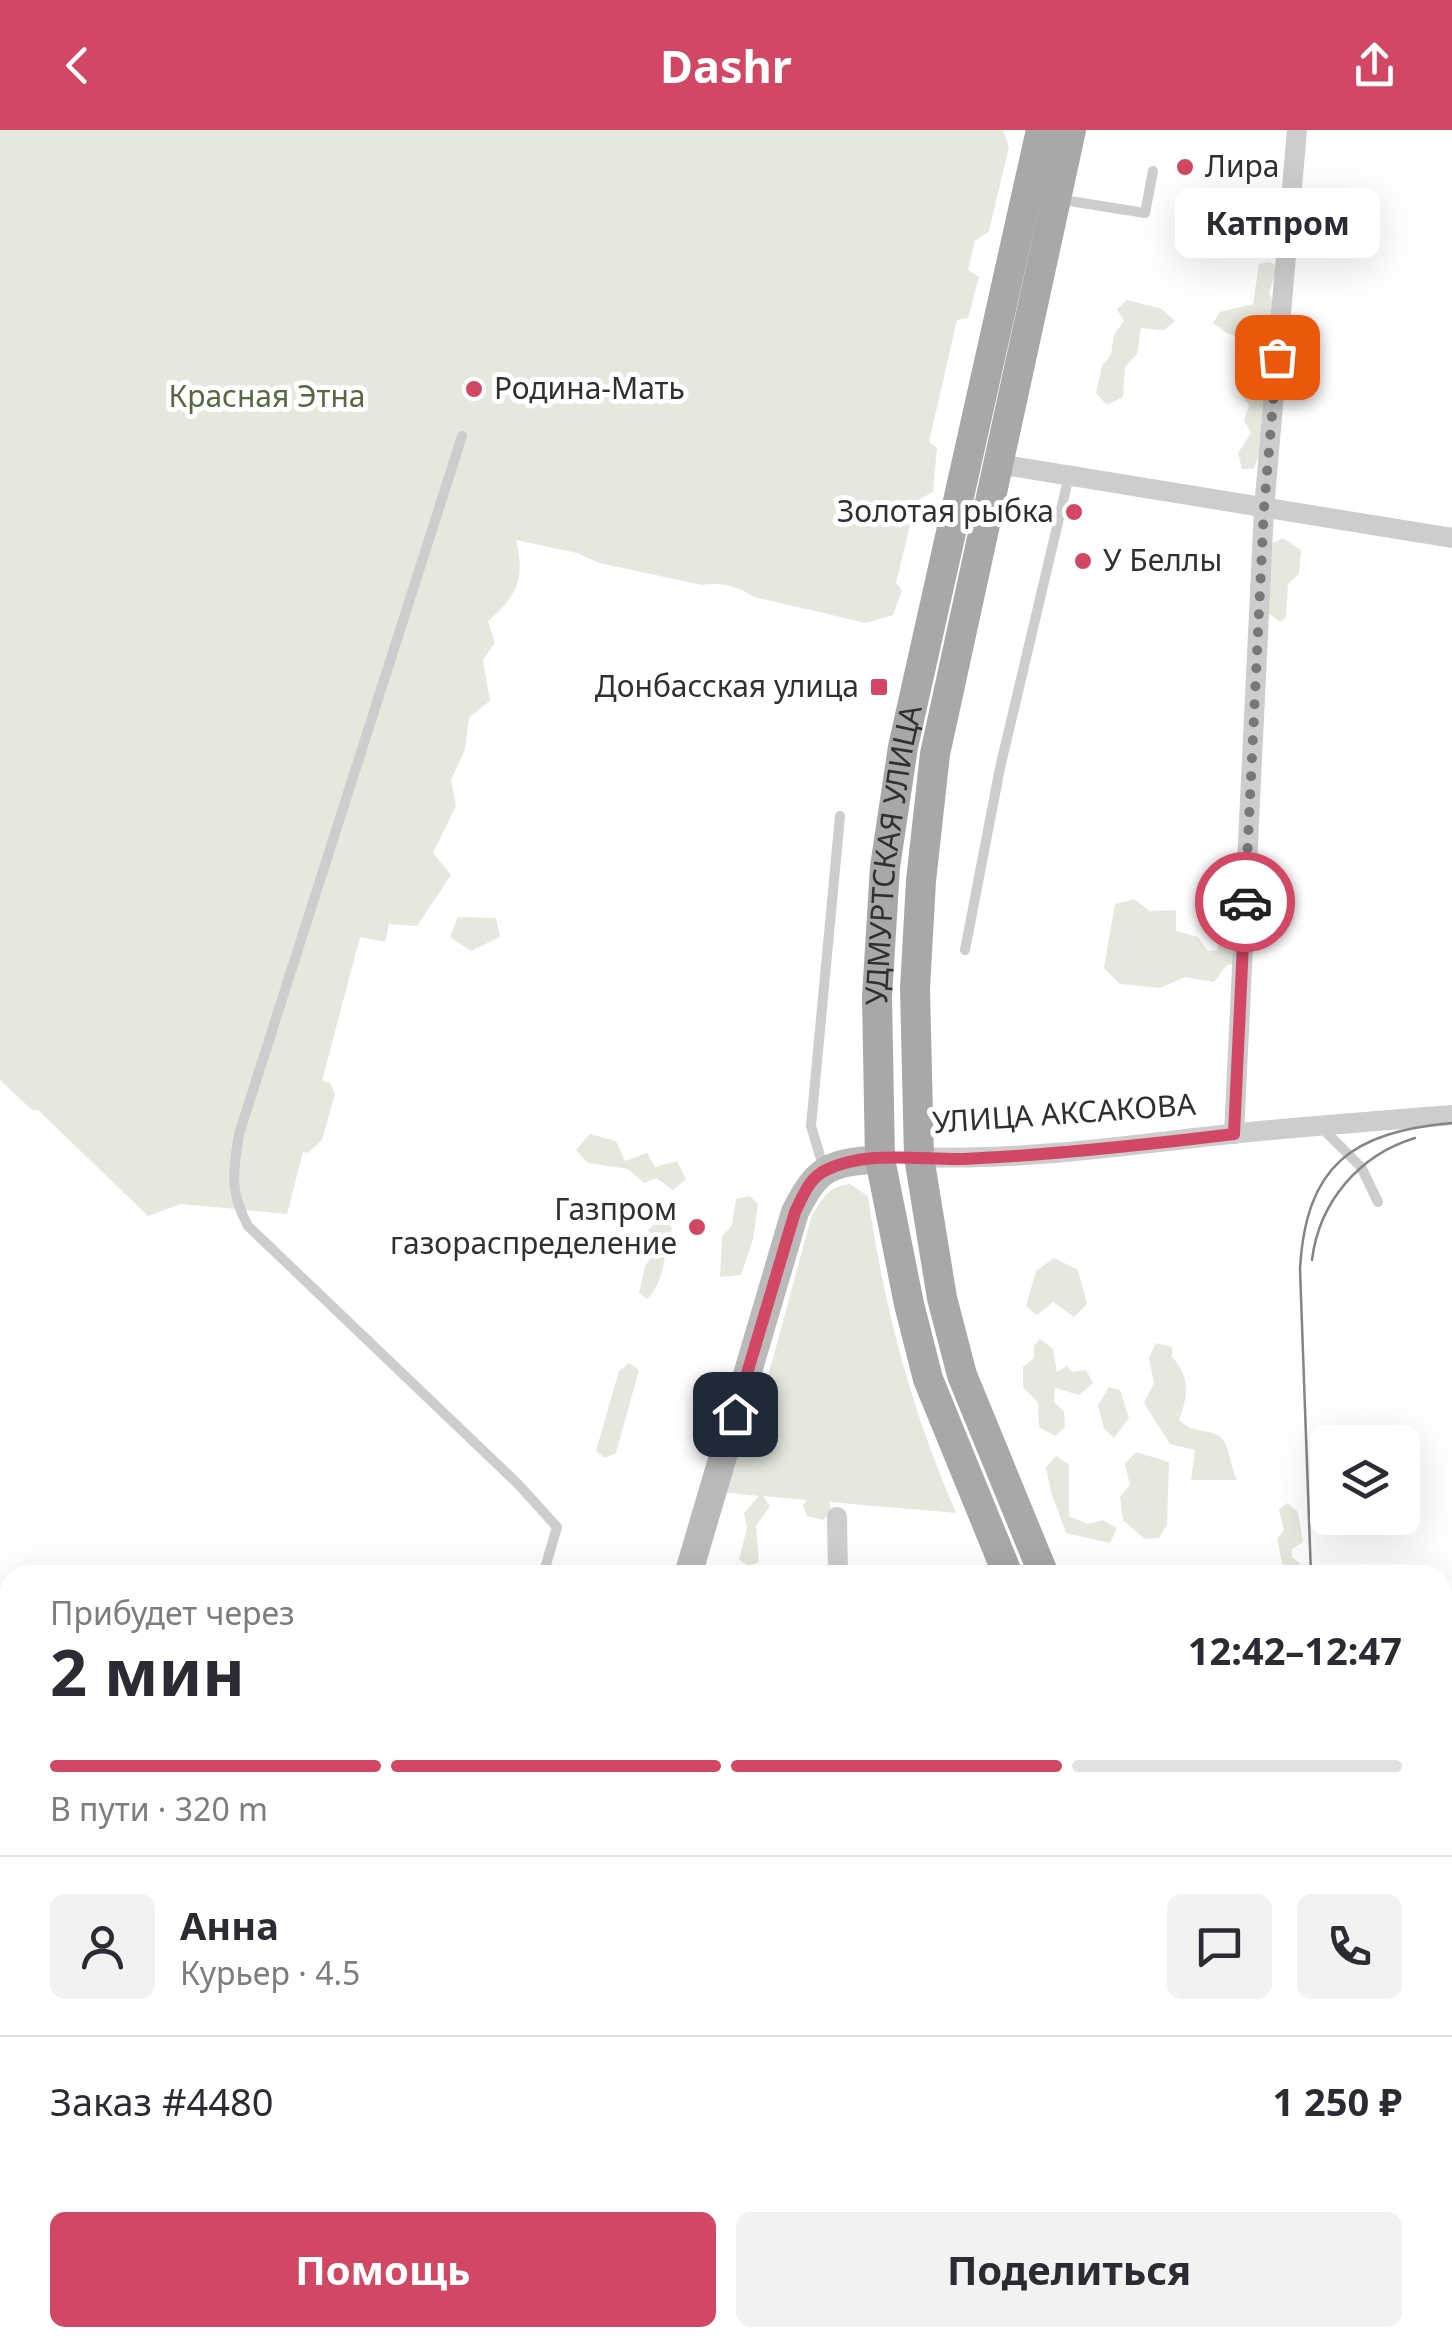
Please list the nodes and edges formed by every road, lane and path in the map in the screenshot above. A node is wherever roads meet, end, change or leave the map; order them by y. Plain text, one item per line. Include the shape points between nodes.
1 (1041, 130) edge
2 (1072, 130) edge
3 (1297, 130) edge
4 (1152, 172) dead end
5 (1056, 199) junction
6 (462, 436) dead end
7 (998, 464) junction
8 (1069, 476) junction
9 (1264, 508) junction
10 (1452, 538) edge
11 (840, 816) dead end
12 (966, 950) dead end
13 (1452, 1115) edge
14 (1320, 1126) junction
15 (1234, 1134) junction
16 (919, 1157) junction
17 (880, 1159) junction
18 (824, 1170) junction
19 (1378, 1202) dead end
20 (837, 1517) dead end
21 (546, 1565) edge
22 (691, 1565) edge
23 (838, 1565) edge
24 (1004, 1565) edge
25 (1045, 1565) edge

1 - 17 main road, УДМУРТСКАЯ УЛИЦА via 903,748 885,867 876,997
2 - 5 main road, УДМУРТСКАЯ УЛИЦА
3 - 9 street
4 - 5 lane via 1146,213
5 - 7 main road, УДМУРТСКАЯ УЛИЦА
6 - 21 lane via 239,1134 234,1200 248,1226 556,1527
7 - 8 street
7 - 16 main road, УДМУРТСКАЯ УЛИЦА via 929,809 915,989
8 - 9 street
8 - 12 lane via 1000,768
9 - 10 street
9 - 15 street
11 - 18 lane via 810,1126
13 - 14 street, УЛИЦА АКСАКОВА
14 - 15 street, УЛИЦА АКСАКОВА
14 - 19 lane via 1360,1167
15 - 16 street, УЛИЦА АКСАКОВА via 1082,1152
16 - 17 main road
16 - 25 main road, УДМУРТСКАЯ УЛИЦА via 962,1375
17 - 18 street
17 - 24 main road, УДМУРТСКАЯ УЛИЦА via 928,1379
18 - 22 street via 795,1212
20 - 23 street

